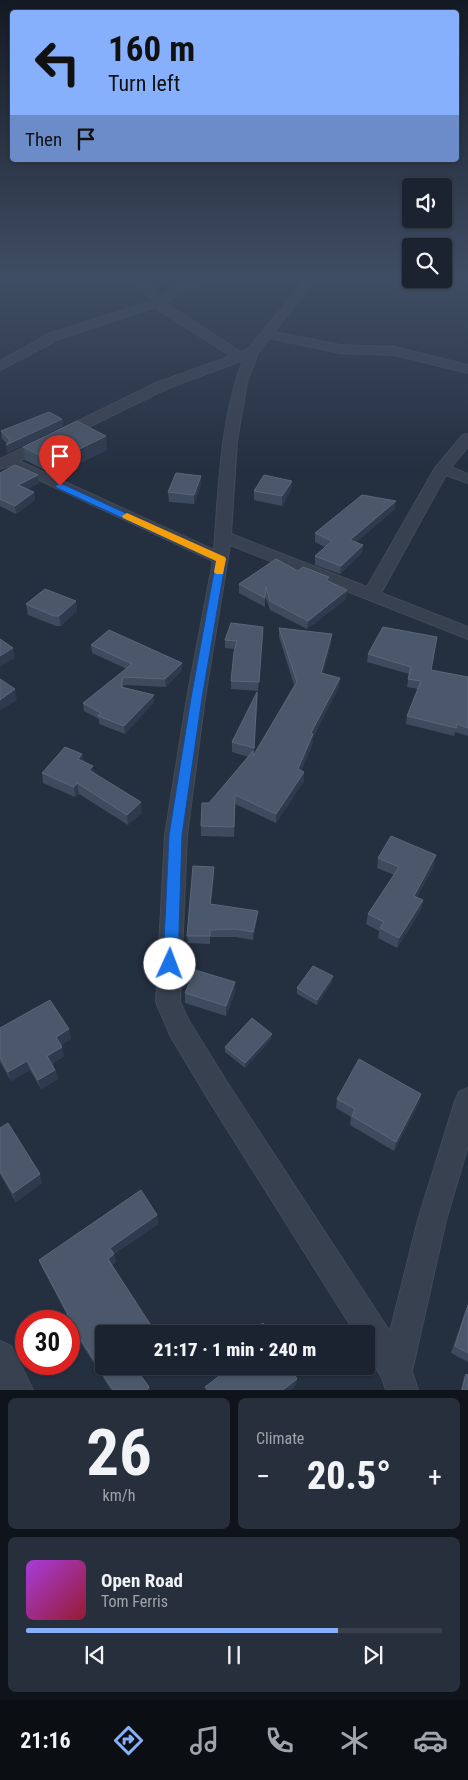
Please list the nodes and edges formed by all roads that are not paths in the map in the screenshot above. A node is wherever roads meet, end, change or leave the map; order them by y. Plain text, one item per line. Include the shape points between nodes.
1 (44, 342) edge
2 (222, 342) edge
3 (258, 342) edge
4 (304, 342) edge
5 (246, 354) junction
6 (0, 366) edge
7 (468, 369) edge
8 (468, 438) edge
9 (2, 461) edge
10 (442, 468) junction
11 (468, 479) edge
12 (223, 537) junction
13 (222, 559) junction
14 (371, 595) junction
15 (468, 633) edge
16 (468, 1101) edge
17 (0, 1357) edge
18 (399, 1381) edge
19 (17, 1390) edge

1 - 6 street
2 - 5 street
3 - 5 street
4 - 7 street via 340,349 400,352
5 - 9 street via 161,386
5 - 12 street via 230,440
8 - 10 street
9 - 13 street
10 - 11 street
10 - 14 street
12 - 13 street
12 - 14 street
13 - 18 street via 196,698 176,835 168,1002 180,1029 219,1093 357,1306
14 - 15 street
16 - 18 street via 432,1220
17 - 19 street

